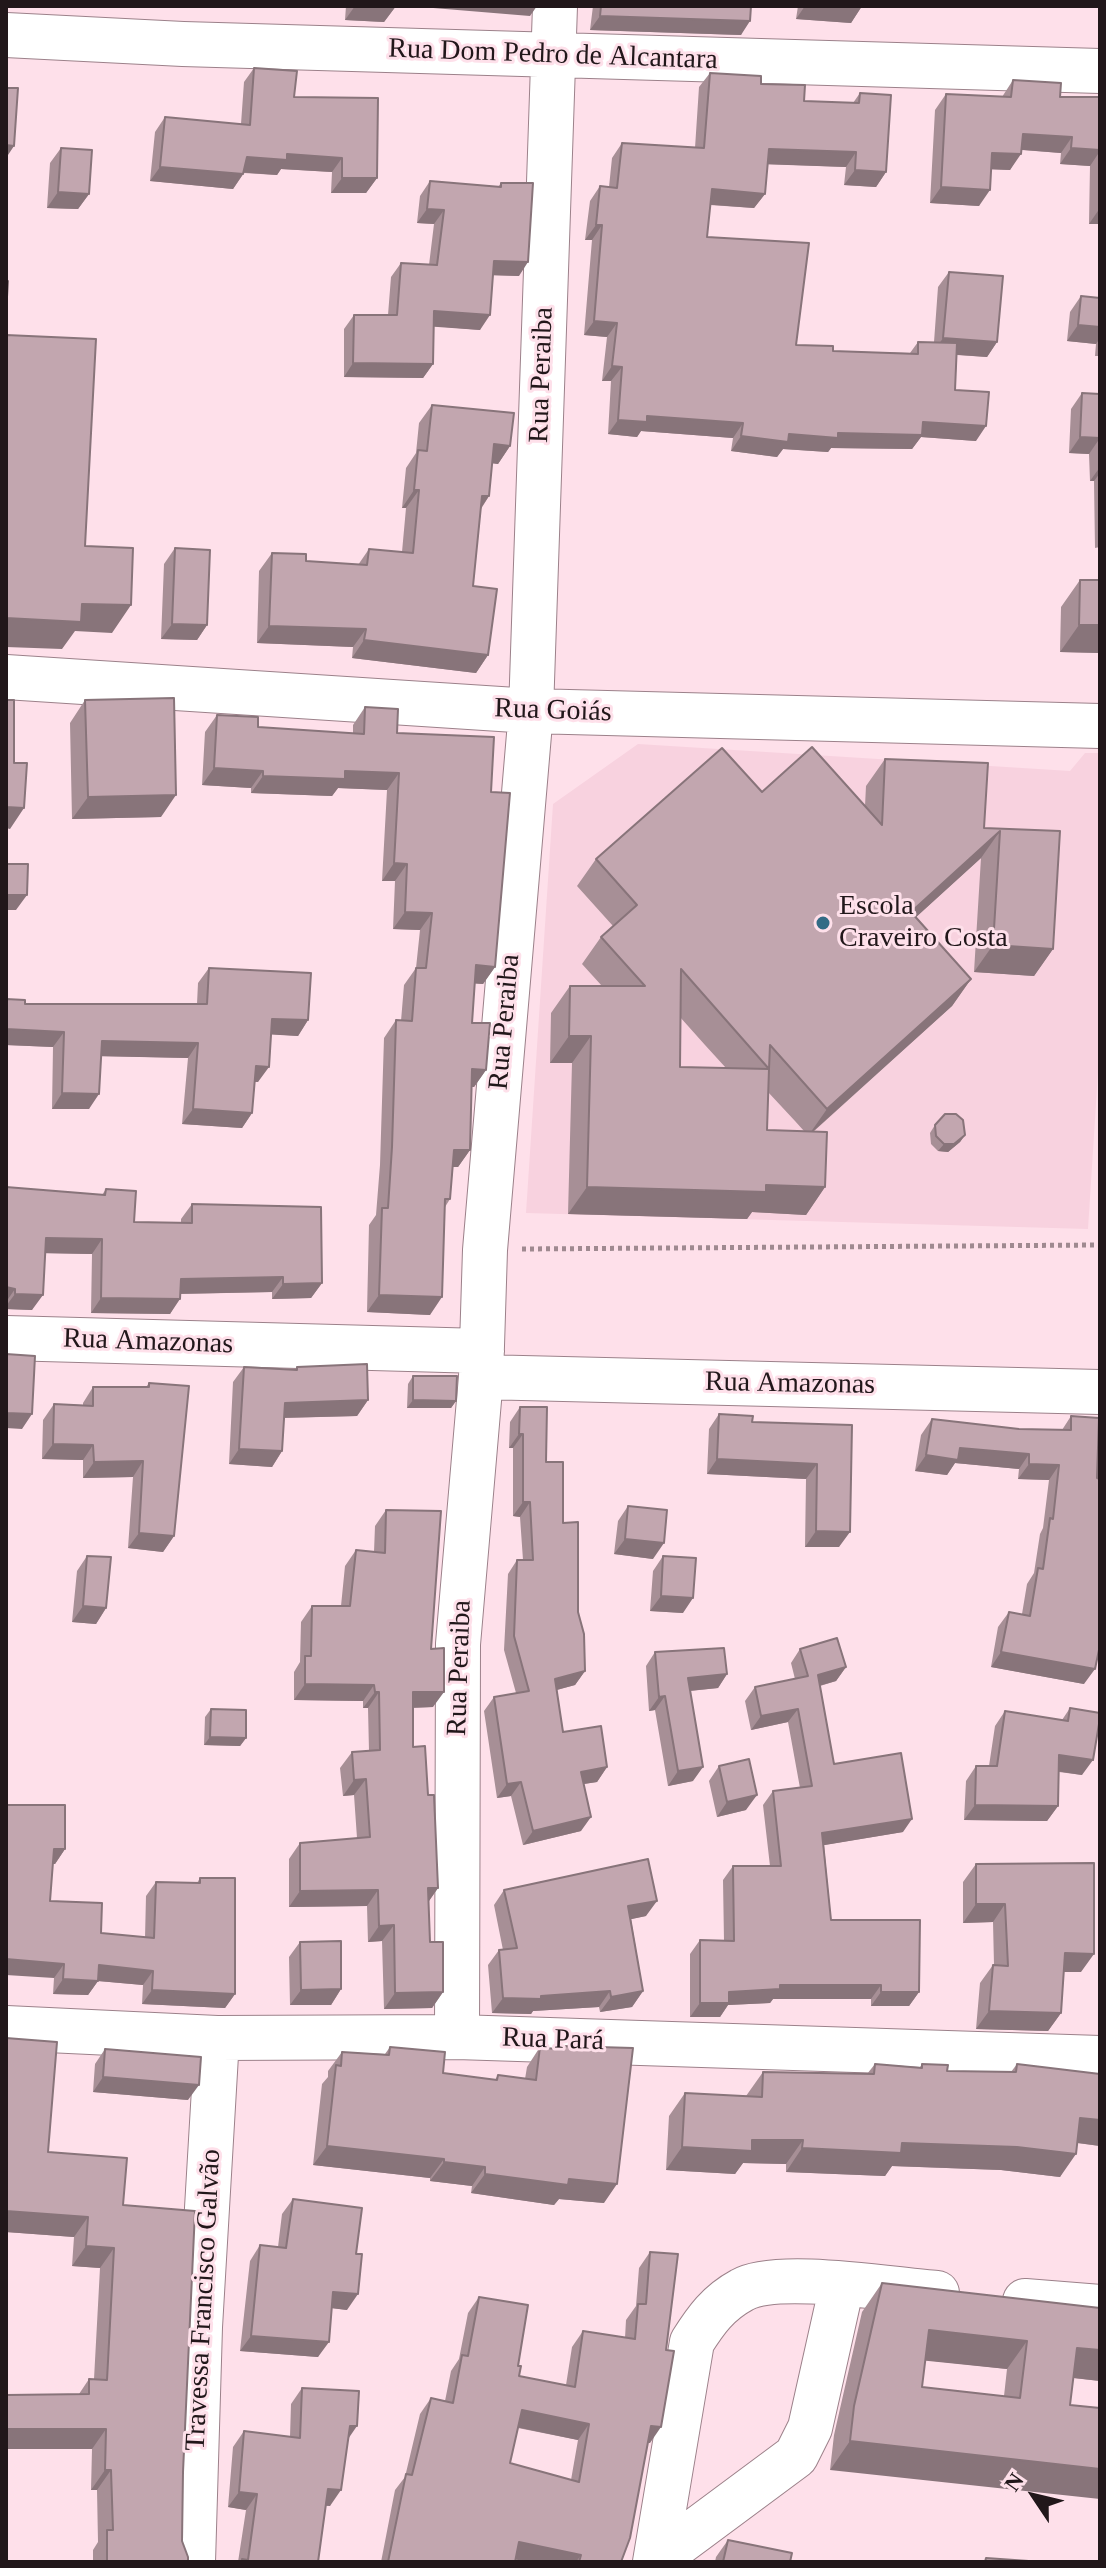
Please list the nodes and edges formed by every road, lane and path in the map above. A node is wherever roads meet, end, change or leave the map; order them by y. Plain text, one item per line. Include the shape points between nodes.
1 (555, 6) edge
2 (6, 35) edge
3 (553, 56) junction
4 (1100, 71) edge
5 (6, 677) edge
6 (531, 711) junction
7 (1100, 726) edge
8 (1100, 1245) edge
9 (485, 1250) junction
10 (6, 1338) edge
11 (481, 1364) junction
12 (1100, 1392) edge
13 (6, 2028) edge
14 (457, 2037) junction
15 (217, 2038) junction
16 (1100, 2058) edge
17 (842, 2285) junction
18 (1100, 2307) edge
19 (656, 2561) edge
20 (193, 2562) edge

1 - 3 street, Rua Peraiba
2 - 3 street, Rua Dom Pedro de Alcantara
3 - 4 street, Rua Dom Pedro de Alcantara
3 - 6 street, Rua Peraiba
5 - 6 street, Rua Goiás
6 - 7 street, Rua Goiás
6 - 9 street, Rua Peraiba
8 - 9 path
9 - 11 street, Rua Peraiba
10 - 11 street, Rua Amazonas
11 - 12 street, Rua Amazonas
11 - 14 street, Rua Peraiba via 458,1644
13 - 15 street, Rua Pará
14 - 15 street, Rua Pará
14 - 16 street, Rua Pará
15 - 20 street, Travessa Francisco Galvão
17 - 18 street
17 - 19 street via 810,2428 796,2456
17 - 19 street via 793,2281 745,2288 710,2312 692,2342

